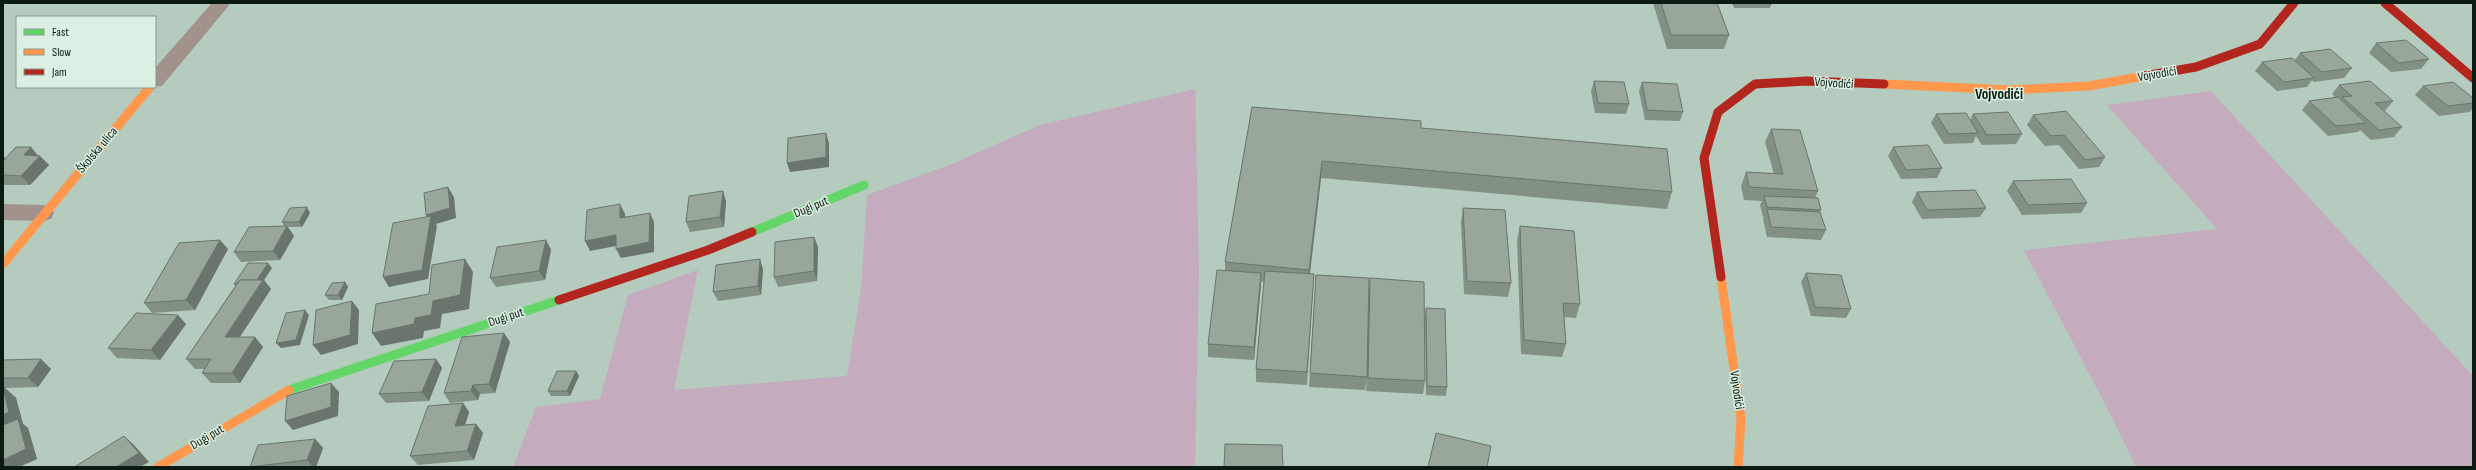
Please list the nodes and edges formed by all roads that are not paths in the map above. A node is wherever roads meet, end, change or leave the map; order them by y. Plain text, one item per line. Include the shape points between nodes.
1 (222, 3) edge
2 (2294, 3) edge
3 (2385, 3) edge
4 (2473, 78) edge
5 (156, 80) edge
6 (149, 88) edge
7 (864, 185) dead end
8 (3, 212) edge
9 (44, 213) junction
10 (3, 264) edge
11 (158, 467) edge
12 (1738, 467) edge

1 - 5 street
2 - 12 street, Vojvodići via 2260,44 2196,68 2089,86 2009,90 1806,81 1755,84 1718,112 1704,158 1741,419
3 - 4 street
6 - 9 street, Školska ulica
7 - 11 street, Dugi put via 708,250 282,392
8 - 9 street
9 - 10 street, Školska ulica

